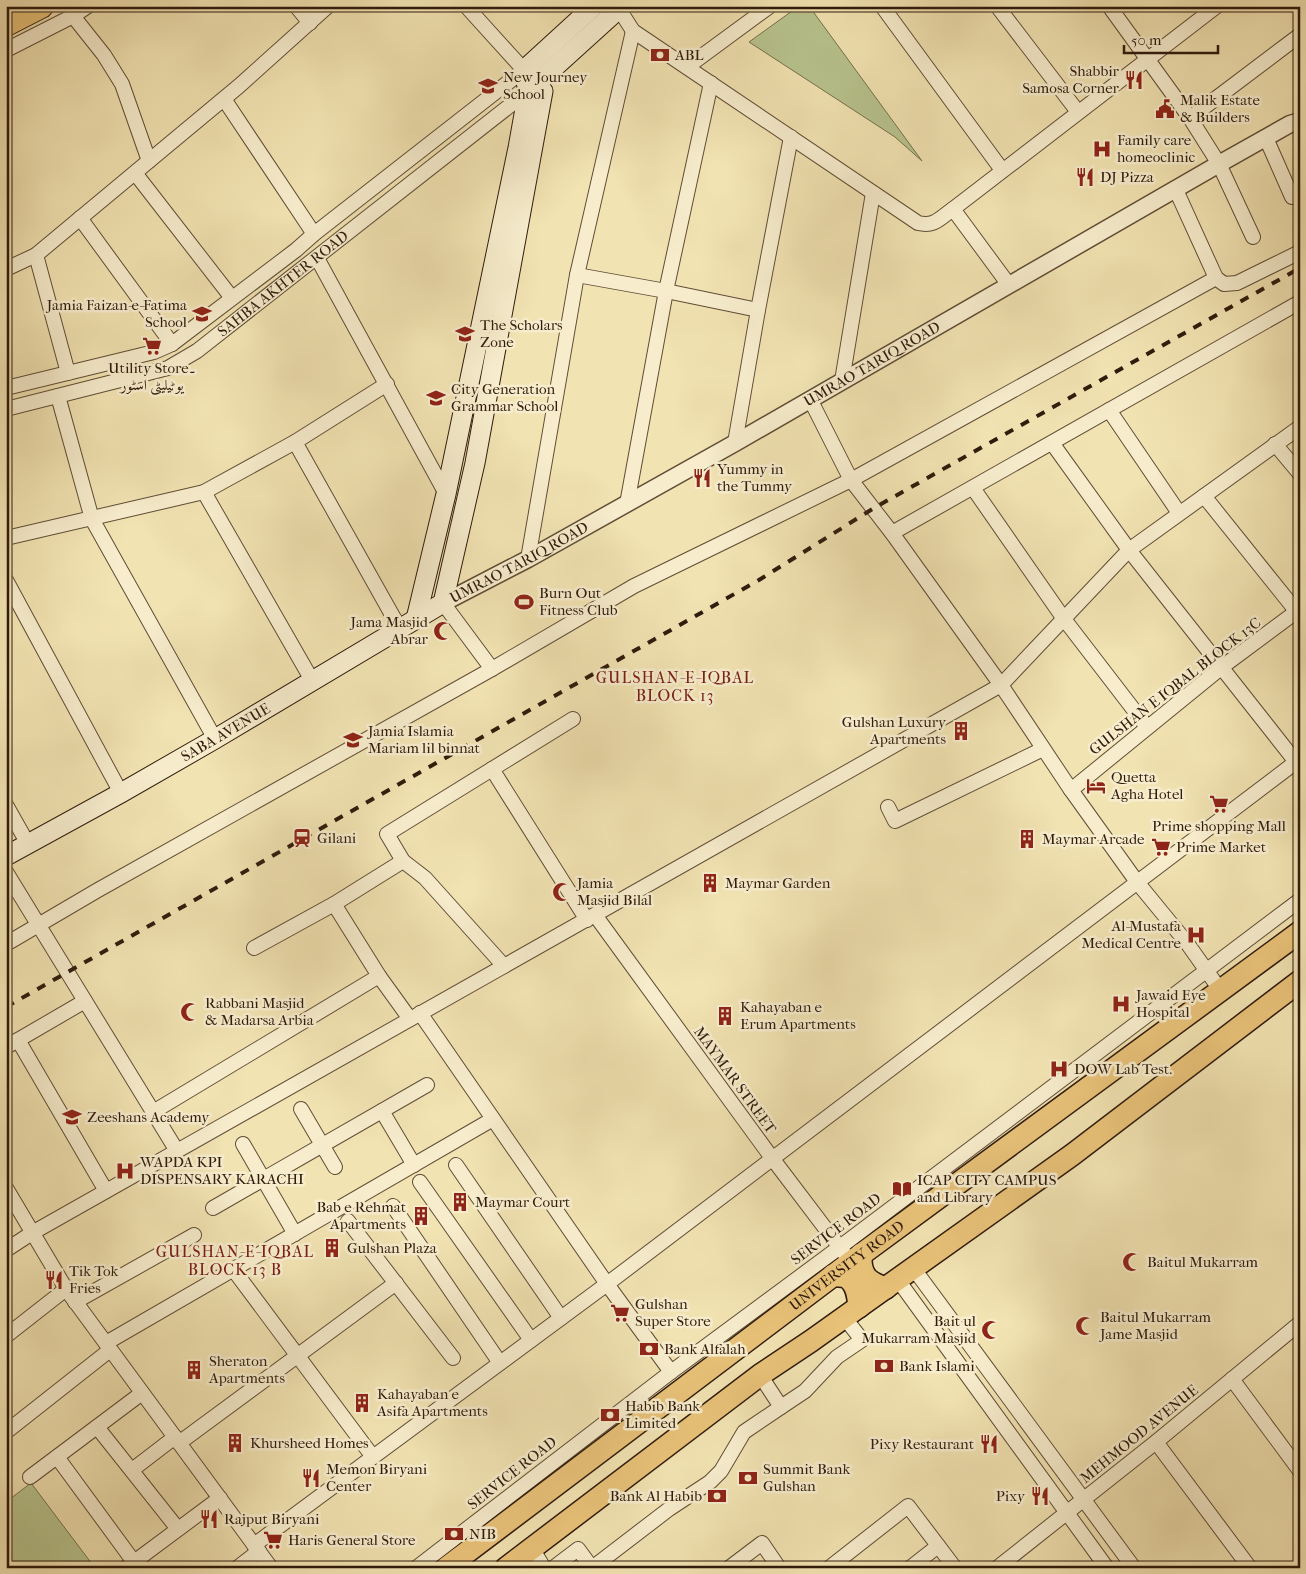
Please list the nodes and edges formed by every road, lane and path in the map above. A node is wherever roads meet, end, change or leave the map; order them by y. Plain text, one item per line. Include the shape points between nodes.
1 (41, 6) edge
2 (88, 6) edge
3 (296, 6) edge
4 (328, 6) edge
5 (466, 6) edge
6 (594, 6) edge
7 (770, 6) edge
8 (882, 6) edge
9 (997, 6) edge
10 (1110, 6) edge
11 (1217, 6) edge
12 (620, 8) edge
13 (73, 16) junction
14 (310, 22) junction
15 (6, 24) edge
16 (632, 31) junction
17 (1300, 35) edge
18 (6, 50) edge
19 (1148, 58) junction
20 (687, 67) junction
21 (530, 82) junction
22 (711, 83) junction
23 (224, 99) junction
24 (1078, 112) junction
25 (1190, 118) junction
26 (1297, 121) edge
27 (791, 137) junction
28 (1266, 138) junction
29 (525, 150) junction
30 (149, 161) junction
31 (1219, 164) junction
32 (1002, 170) junction
33 (135, 173) junction
34 (1176, 190) junction
35 (873, 193) junction
36 (1292, 197) dead end
37 (953, 209) junction
38 (80, 218) junction
39 (314, 234) junction
40 (1253, 237) dead end
41 (1300, 252) edge
42 (36, 255) junction
43 (317, 258) junction
44 (6, 269) edge
45 (577, 275) junction
46 (1216, 278) junction
47 (1009, 285) junction
48 (666, 291) junction
49 (232, 298) junction
50 (1300, 302) edge
51 (758, 310) junction
52 (172, 344) junction
53 (68, 373) junction
54 (842, 381) junction
55 (387, 384) junction
56 (6, 388) edge
57 (58, 396) junction
58 (810, 400) junction
59 (6, 409) edge
60 (1109, 410) junction
61 (1300, 427) edge
62 (295, 442) junction
63 (1052, 442) junction
64 (735, 443) junction
65 (1275, 444) junction
66 (1300, 474) edge
67 (851, 480) junction
68 (973, 488) junction
69 (204, 492) junction
70 (446, 494) junction
71 (1204, 496) junction
72 (627, 504) junction
73 (1179, 513) junction
74 (92, 518) junction
75 (892, 533) junction
76 (6, 538) edge
77 (1129, 550) junction
78 (528, 559) junction
79 (6, 580) edge
80 (443, 603) junction
81 (1298, 610) edge
82 (1064, 618) junction
83 (408, 624) junction
84 (1222, 667) junction
85 (492, 669) junction
86 (313, 682) junction
87 (1001, 685) junction
88 (573, 719) dead end
89 (1147, 727) junction
90 (216, 739) junction
91 (1043, 749) junction
92 (1298, 760) edge
93 (492, 769) junction
94 (1070, 790) junction
95 (121, 793) junction
96 (6, 805) edge
97 (888, 807) dead end
98 (28, 844) junction
99 (6, 856) edge
100 (403, 861) junction
101 (6, 872) edge
102 (1137, 882) junction
103 (1300, 900) edge
104 (334, 904) junction
105 (591, 918) junction
106 (39, 926) junction
107 (1300, 932) edge
108 (6, 944) edge
109 (254, 948) dead end
110 (504, 966) junction
111 (1206, 969) junction
112 (379, 976) junction
113 (1300, 981) edge
114 (1221, 990) junction
115 (85, 1001) junction
116 (415, 1016) junction
117 (12, 1044) edge
118 (427, 1085) dead end
119 (301, 1109) dead end
120 (382, 1111) junction
121 (153, 1112) junction
122 (493, 1119) junction
123 (243, 1144) dead end
124 (322, 1145) junction
125 (177, 1151) junction
126 (772, 1158) junction
127 (414, 1165) junction
128 (456, 1165) dead end
129 (335, 1167) dead end
130 (263, 1179) junction
131 (420, 1182) dead end
132 (6, 1188) edge
133 (106, 1191) junction
134 (393, 1206) dead end
135 (213, 1208) dead end
136 (348, 1221) dead end
137 (32, 1233) junction
138 (295, 1234) junction
139 (194, 1235) dead end
140 (6, 1250) edge
141 (851, 1254) junction
142 (233, 1269) junction
143 (833, 1275) junction
144 (900, 1279) junction
145 (396, 1283) junction
146 (607, 1284) junction
147 (66, 1289) junction
148 (75, 1302) junction
149 (852, 1312) junction
150 (561, 1318) junction
151 (1300, 1323) edge
152 (6, 1336) edge
153 (531, 1340) junction
154 (108, 1347) junction
155 (710, 1355) junction
156 (297, 1356) junction
157 (453, 1358) dead end
158 (500, 1363) junction
159 (671, 1372) junction
160 (760, 1375) junction
161 (1232, 1379) junction
162 (142, 1393) junction
163 (781, 1407) junction
164 (98, 1427) junction
165 (6, 1432) edge
166 (177, 1440) junction
167 (1156, 1442) junction
168 (56, 1457) junction
169 (373, 1457) junction
170 (132, 1470) junction
171 (1300, 1470) edge
172 (30, 1477) dead end
173 (220, 1498) junction
174 (1084, 1500) junction
175 (1067, 1514) junction
176 (178, 1529) junction
177 (938, 1546) junction
178 (257, 1548) junction
179 (532, 1548) junction
180 (130, 1565) edge
181 (237, 1568) edge
182 (271, 1568) edge
183 (416, 1568) edge
184 (446, 1568) edge
185 (506, 1568) edge
186 (544, 1568) edge
187 (553, 1568) edge
188 (592, 1568) edge
189 (729, 1568) edge
190 (779, 1568) edge
191 (829, 1568) edge
192 (910, 1568) edge
193 (955, 1568) edge
194 (997, 1568) edge
195 (1107, 1568) edge
196 (1134, 1568) edge
197 (1250, 1568) edge

1 - 15 highway
2 - 13 street
3 - 14 street
4 - 14 street
5 - 21 street
6 - 21 main road, SAHBA AKHTER ROAD
7 - 20 street
8 - 32 street
9 - 24 street
10 - 19 street
11 - 19 street
12 - 16 street
12 - 21 main road, SAHBA AKHTER ROAD
13 - 18 street
13 - 30 street via 122,84
14 - 23 street
16 - 20 street
16 - 45 street
17 - 25 street
19 - 24 street
19 - 25 street
20 - 22 street
21 - 29 main road
21 - 39 street, SAHBA AKHTER ROAD
21 - 43 street, SAHBA AKHTER ROAD
22 - 27 street
22 - 48 street
23 - 30 street
23 - 39 street
24 - 32 street
25 - 31 street
26 - 28 street, UMRAO TARIQ ROAD
27 - 35 street
27 - 51 street
28 - 31 street, UMRAO TARIQ ROAD
28 - 36 street
29 - 70 main road
29 - 80 main road via 475,463
30 - 33 street
31 - 34 street, UMRAO TARIQ ROAD
31 - 40 street
32 - 37 street
33 - 38 street
33 - 49 street
34 - 46 street
34 - 47 street, UMRAO TARIQ ROAD
35 - 37 street via 918,223 927,225
35 - 54 street
37 - 47 street
38 - 42 street
38 - 52 street
39 - 49 street, SAHBA AKHTER ROAD
41 - 46 street via 1237,283 1224,284
42 - 44 street
42 - 53 street
43 - 55 street
43 - 57 street, SAHBA AKHTER ROAD via 197,351 168,368
45 - 48 street
45 - 78 street
46 - 67 street
47 - 54 street, UMRAO TARIQ ROAD
48 - 51 street
48 - 72 street
49 - 52 street, SAHBA AKHTER ROAD
50 - 60 street
51 - 64 street
52 - 53 street, SAHBA AKHTER ROAD via 154,352
53 - 56 street, SAHBA AKHTER ROAD
54 - 58 street, UMRAO TARIQ ROAD
55 - 62 street
55 - 70 street
57 - 59 street, SAHBA AKHTER ROAD
57 - 74 street
58 - 64 street, UMRAO TARIQ ROAD
58 - 67 street
60 - 63 street
60 - 73 street
61 - 65 street
62 - 69 street
62 - 83 street
63 - 68 street
63 - 77 street
64 - 72 street, UMRAO TARIQ ROAD
65 - 66 street
65 - 71 street
67 - 75 street
67 - 85 street via 634,586
68 - 75 street
68 - 82 street
69 - 74 street
69 - 86 street
70 - 83 main road
71 - 73 street
71 - 81 street
72 - 78 street, UMRAO TARIQ ROAD
73 - 77 street
74 - 76 street
74 - 90 street
75 - 87 street
77 - 82 street
77 - 84 street
78 - 80 street, UMRAO TARIQ ROAD
79 - 95 street
80 - 83 main road, SABA AVENUE
80 - 85 street
81 - 84 street, GULSHAN E IQBAL BLOCK 13C
82 - 87 street
82 - 89 street
83 - 86 main road, SABA AVENUE
84 - 89 street, GULSHAN E IQBAL BLOCK 13C
84 - 92 street
85 - 106 street via 106,885
86 - 90 main road, SABA AVENUE
87 - 91 street
87 - 105 street
88 - 93 street
89 - 94 street, GULSHAN E IQBAL BLOCK 13C
90 - 95 main road, SABA AVENUE
91 - 94 street
91 - 97 street via 895,821
92 - 102 street
93 - 100 street via 387,834
93 - 105 street, MAYMAR STREET
94 - 102 street
95 - 98 main road, SABA AVENUE
96 - 98 street
98 - 99 main road, SABA AVENUE
100 - 104 street
100 - 110 street via 425,878
101 - 106 street
102 - 111 street
102 - 126 street
103 - 111 street, SERVICE ROAD
104 - 109 street
104 - 112 street
105 - 110 street
105 - 126 street, MAYMAR STREET
106 - 108 street
106 - 115 street
107 - 114 main road, UNIVERSITY ROAD
110 - 116 street
111 - 114 street
111 - 141 street, SERVICE ROAD
112 - 116 street
112 - 121 street
113 - 144 main road via 1072,1156
114 - 141 main road, UNIVERSITY ROAD
115 - 117 street
115 - 121 street
116 - 122 street
116 - 125 street
117 - 133 street
118 - 120 street
119 - 124 street
120 - 124 street
120 - 127 street
121 - 125 street
122 - 127 street
122 - 146 street
123 - 130 street
124 - 129 street
124 - 130 street
125 - 133 street
126 - 141 street, MAYMAR STREET
126 - 146 street
127 - 138 street
128 - 150 street
130 - 135 street
130 - 138 street
131 - 153 street
132 - 137 street
133 - 137 street
134 - 158 street
136 - 145 street
137 - 140 street
137 - 147 street
138 - 142 street
139 - 148 street
141 - 143 main road, UNIVERSITY ROAD
141 - 144 main road via 873,1284
141 - 155 street, SERVICE ROAD
142 - 154 street
142 - 156 street
143 - 149 main road via 846,1277 858,1293
143 - 155 main road, UNIVERSITY ROAD
144 - 149 main road
144 - 174 street
144 - 175 street
145 - 156 street
145 - 157 street
146 - 150 street
146 - 159 street
147 - 148 street
147 - 152 street
148 - 154 street
149 - 160 main road
149 - 163 street via 862,1340 837,1357 805,1391
150 - 153 street
151 - 161 street, MEHMOOD AVENUE
153 - 158 street
154 - 162 street
154 - 165 street
155 - 159 street, SERVICE ROAD
155 - 184 main road, UNIVERSITY ROAD
156 - 166 street
156 - 169 street
158 - 169 street
159 - 183 street, SERVICE ROAD
160 - 163 street
160 - 179 main road
161 - 167 street, MEHMOOD AVENUE
161 - 171 street
162 - 164 street
162 - 166 street
163 - 188 street via 744,1432 721,1471 710,1482
164 - 168 street
164 - 170 street
166 - 170 street
166 - 173 street
167 - 174 street, MEHMOOD AVENUE
167 - 197 street
168 - 172 street
168 - 180 street
169 - 178 street
170 - 176 street
173 - 176 street
173 - 178 street
174 - 175 street, MEHMOOD AVENUE
174 - 196 street
175 - 194 street, MEHMOOD AVENUE
175 - 195 street
176 - 180 street
177 - 191 street via 908,1506
177 - 192 street
177 - 193 street
178 - 181 street
178 - 182 street
179 - 185 main road
179 - 186 street
187 - 188 street via 578,1549
189 - 190 street via 762,1543

